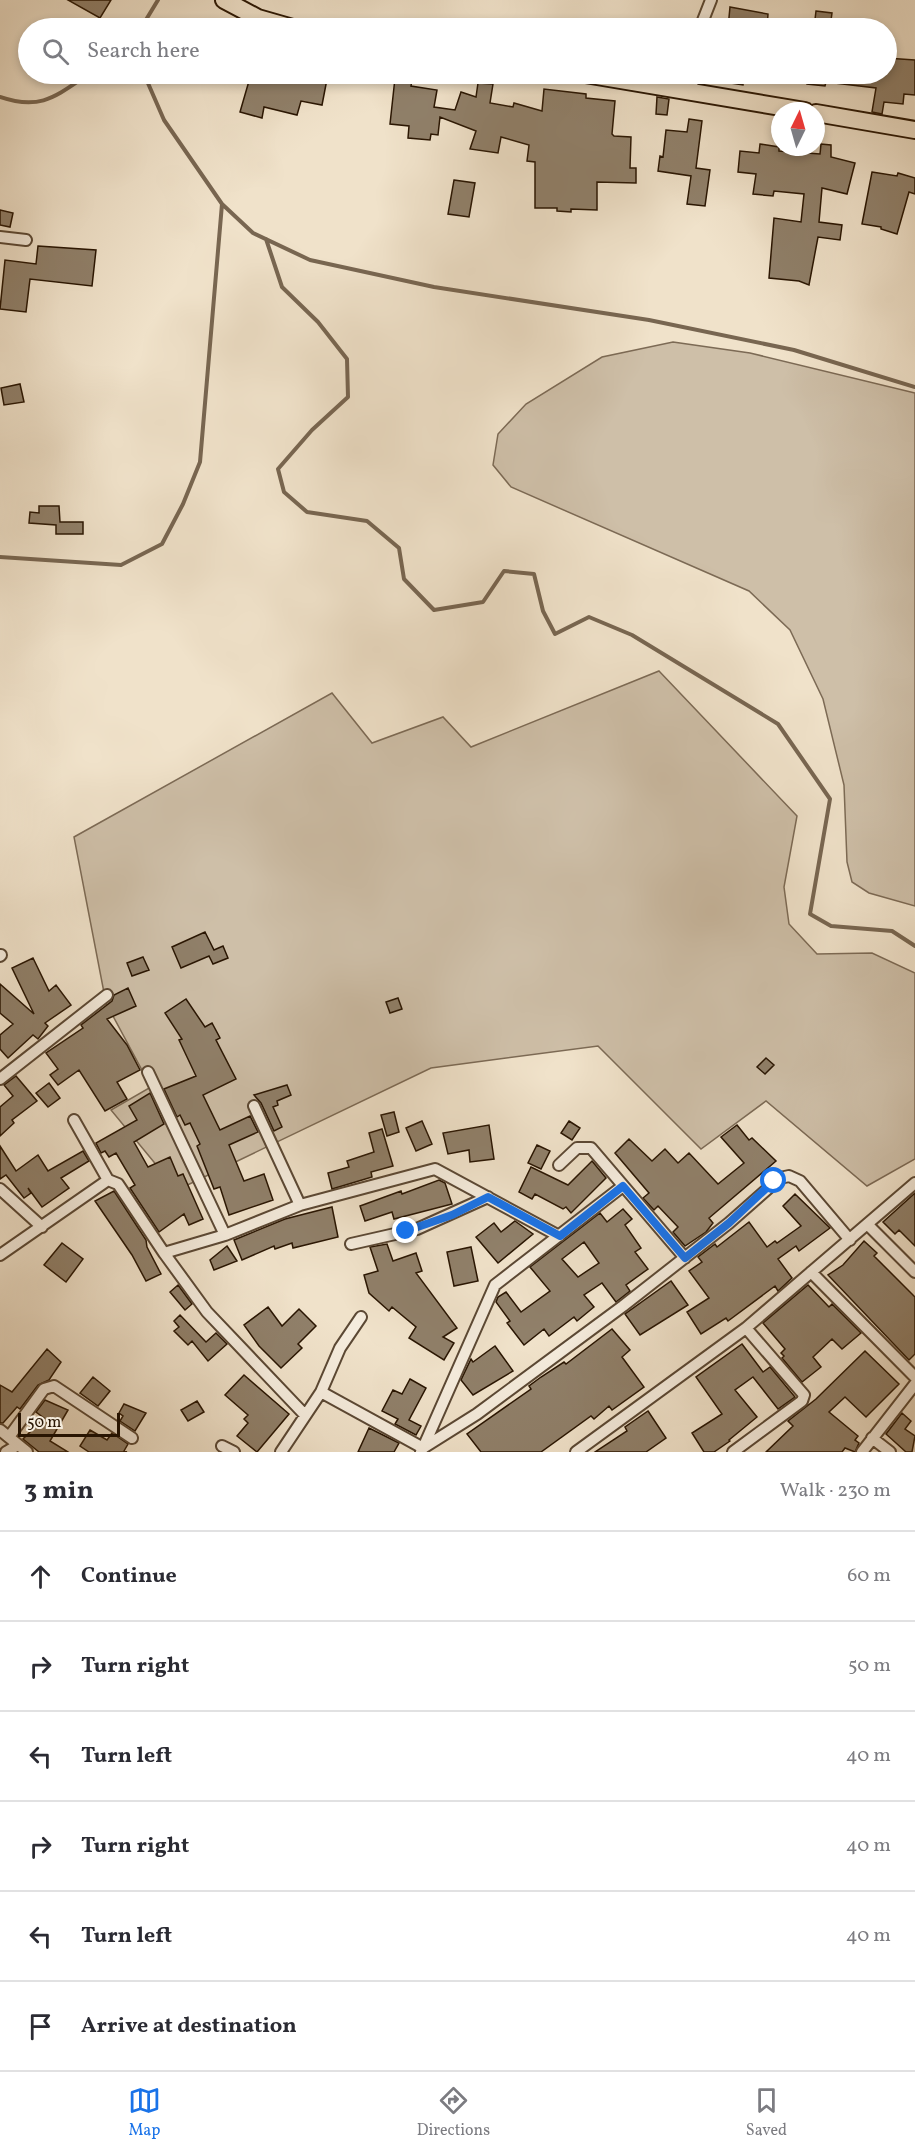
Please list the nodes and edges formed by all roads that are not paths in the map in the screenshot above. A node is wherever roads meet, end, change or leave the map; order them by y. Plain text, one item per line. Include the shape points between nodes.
1 (224, 0) edge
2 (711, 0) edge
3 (258, 18) edge
4 (704, 18) edge
5 (644, 84) edge
6 (692, 84) edge
7 (691, 92) junction
8 (771, 105) edge
9 (825, 115) edge
10 (915, 130) edge
11 (0, 237) edge
12 (26, 240) dead end
13 (107, 995) dead end
14 (148, 1072) dead end
15 (0, 1079) edge
16 (254, 1106) dead end
17 (74, 1120) dead end
18 (559, 1165) dead end
19 (108, 1180) junction
20 (915, 1183) edge
21 (623, 1186) junction
22 (0, 1189) edge
23 (488, 1197) junction
24 (300, 1204) junction
25 (868, 1225) junction
26 (42, 1227) junction
27 (225, 1235) junction
28 (560, 1236) junction
29 (850, 1240) junction
30 (351, 1244) dead end
31 (165, 1253) junction
32 (0, 1255) edge
33 (685, 1258) junction
34 (811, 1272) junction
35 (915, 1272) edge
36 (361, 1317) dead end
37 (746, 1328) junction
38 (915, 1377) edge
39 (915, 1384) edge
40 (321, 1392) junction
41 (305, 1415) junction
42 (4, 1433) edge
43 (132, 1438) dead end
44 (872, 1438) junction
45 (222, 1446) dead end
46 (23, 1448) edge
47 (422, 1450) edge
48 (6, 1452) edge
49 (234, 1452) edge
50 (281, 1452) edge
51 (576, 1452) edge
52 (733, 1452) edge
53 (862, 1452) edge
54 (890, 1452) edge

1 - 3 main road
2 - 4 street
5 - 7 main road
6 - 7 street
7 - 8 main road
9 - 10 main road
11 - 12 street
13 - 15 street
14 - 27 street
16 - 24 street
17 - 19 street
18 - 21 street via 577,1148 586,1146 594,1150
19 - 26 street
19 - 31 street via 118,1184
20 - 25 street
21 - 28 street
21 - 33 street
22 - 26 street
23 - 24 street via 435,1168
23 - 28 street
23 - 30 street via 417,1229
24 - 27 street
25 - 29 street
25 - 35 street
26 - 32 street
27 - 31 street
28 - 47 street via 495,1285
29 - 33 street via 800,1181 785,1175
29 - 34 street
31 - 41 street via 207,1311
33 - 47 street via 486,1408
34 - 37 street
34 - 38 street
36 - 40 street via 340,1348
37 - 51 street
37 - 52 street via 804,1395 802,1401
39 - 44 street
40 - 41 street
40 - 47 street
41 - 50 street
42 - 43 street via 44,1389 54,1386
42 - 46 street
44 - 53 street
44 - 54 street
45 - 49 street
46 - 48 street

